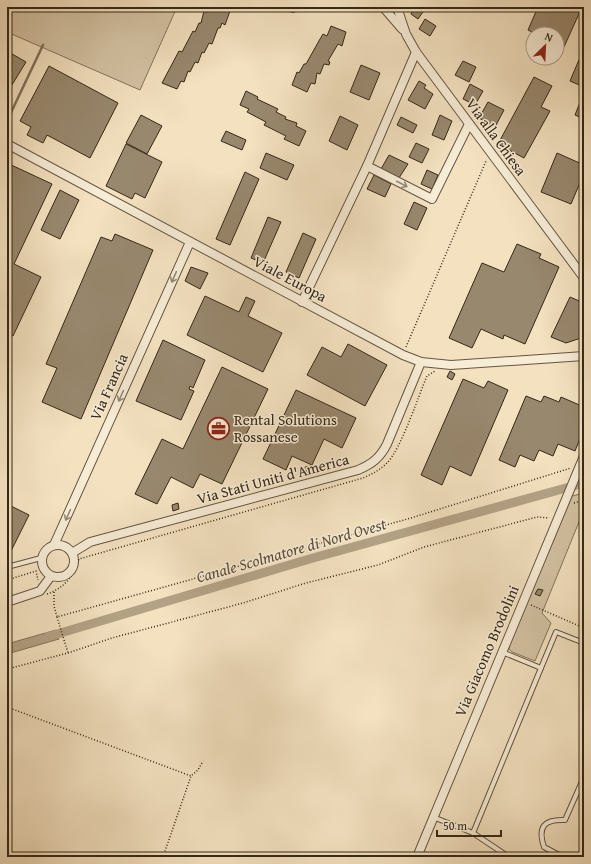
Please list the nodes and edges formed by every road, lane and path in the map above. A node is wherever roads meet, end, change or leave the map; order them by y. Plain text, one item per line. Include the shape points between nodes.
1 (284, 7) edge
2 (297, 7) edge
3 (383, 7) edge
4 (396, 7) edge
5 (406, 34) junction
6 (416, 52) junction
7 (469, 124) junction
8 (7, 144) edge
9 (490, 152) junction
10 (367, 166) junction
11 (190, 242) junction
12 (584, 278) edge
13 (302, 302) junction
14 (584, 345) edge
15 (580, 353) edge
16 (403, 355) junction
17 (422, 362) junction
18 (440, 371) dead end
19 (584, 456) edge
20 (579, 469) junction
21 (556, 519) junction
22 (54, 545) junction
23 (72, 553) junction
24 (41, 558) junction
25 (7, 567) edge
26 (51, 576) junction
27 (7, 580) edge
28 (40, 591) junction
29 (54, 592) junction
30 (7, 602) edge
31 (522, 602) junction
32 (57, 617) junction
33 (584, 628) edge
34 (584, 644) edge
35 (501, 651) junction
36 (68, 653) junction
37 (541, 668) junction
38 (7, 669) edge
39 (7, 707) edge
40 (203, 761) dead end
41 (192, 776) junction
42 (584, 777) edge
43 (433, 817) junction
44 (474, 833) junction
45 (162, 857) edge
46 (417, 857) edge
47 (509, 857) edge
48 (563, 857) edge

1 - 2 lane via 293,10
3 - 5 street
4 - 5 street, Via alla Chiesa
5 - 6 street, Via alla Chiesa
6 - 7 street, Via alla Chiesa
6 - 10 street
7 - 9 street, Via alla Chiesa
10 -> 7 street via 432,200
8 - 11 street, Viale Europa
9 - 12 street, Via alla Chiesa
9 - 16 path
10 - 13 street
11 - 13 street, Viale Europa
11 -> 22 street, Via Francia
13 - 16 street, Viale Europa
14 - 15 path
15 - 17 street, Viale Europa via 451,365
16 - 17 street, Viale Europa
17 - 23 street, Via Stati Uniti d'America via 381,456 370,465 90,542
18 - 29 path via 434,371 428,376 396,448 388,462 377,472 79,559 74,573 66,584
19 - 20 street, Via Giacomo Brodolini
20 - 21 street, Via Giacomo Brodolini
20 - 32 path
21 - 31 street, Via Giacomo Brodolini
21 - 36 path via 536,517 424,547 378,565 112,638
22 - 23 street via 64,546
22 - 24 street via 46,550
23 - 26 street via 74,563 70,572 61,577
24 - 25 lane
24 - 26 street via 43,569
26 - 28 street
27 - 28 path via 36,571
28 - 29 path via 43,596
28 - 30 street
29 - 32 path
31 - 33 path
31 - 35 street, Via Giacomo Brodolini
32 - 36 path
34 - 37 lane via 556,632
35 - 37 lane
35 - 43 street, Via Giacomo Brodolini
36 - 38 path
37 - 44 lane
39 - 41 path
40 - 41 path
41 - 45 path
42 - 48 lane via 566,820 552,820 543,826 540,836 544,847
43 - 44 lane
43 - 46 street, Via Giacomo Brodolini
44 - 47 lane

